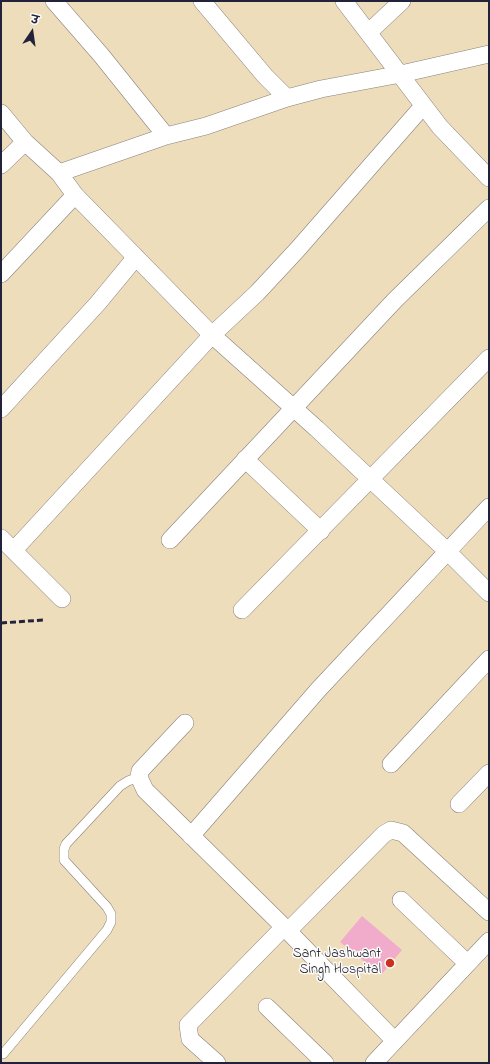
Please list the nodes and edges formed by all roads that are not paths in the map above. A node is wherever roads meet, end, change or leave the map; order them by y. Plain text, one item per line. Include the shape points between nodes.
1 (54, 1) edge
2 (202, 1) edge
3 (344, 1) edge
4 (402, 1) edge
5 (369, 32) junction
6 (489, 54) edge
7 (402, 74) junction
8 (287, 98) junction
9 (424, 106) junction
10 (1, 113) edge
11 (166, 136) junction
12 (25, 142) junction
13 (1, 166) edge
14 (59, 173) junction
15 (489, 178) edge
16 (76, 195) junction
17 (489, 208) edge
18 (136, 257) junction
19 (1, 274) edge
20 (212, 335) junction
21 (489, 358) edge
22 (293, 407) junction
23 (1, 409) edge
24 (245, 459) junction
25 (370, 480) junction
26 (489, 507) edge
27 (321, 531) junction
28 (1, 538) edge
29 (170, 540) dead end
30 (14, 550) junction
31 (448, 552) junction
32 (489, 593) edge
33 (62, 599) dead end
34 (242, 610) dead end
35 (489, 659) edge
36 (185, 723) dead end
37 (391, 764) dead end
38 (489, 773) edge
39 (139, 776) junction
40 (459, 804) dead end
41 (191, 836) junction
42 (401, 900) dead end
43 (489, 912) edge
44 (286, 929) junction
45 (489, 941) edge
46 (467, 963) junction
47 (267, 1007) dead end
48 (395, 1041) junction
49 (3, 1054) dead end
50 (217, 1063) edge
51 (324, 1063) edge
52 (374, 1063) edge

1 - 11 street
2 - 8 street via 265,76
3 - 5 street
4 - 5 street
5 - 7 street
6 - 7 street
7 - 8 street
7 - 9 street
8 - 11 street via 206,126
9 - 15 street via 440,127
9 - 20 street via 297,250 257,293
10 - 12 street
11 - 14 street
12 - 13 street
12 - 14 street
14 - 16 street
16 - 18 street
16 - 19 street
17 - 22 street via 395,300
18 - 20 street
18 - 23 street via 98,303
20 - 22 street
20 - 30 street
21 - 25 street
22 - 24 street
22 - 25 street
24 - 27 street
24 - 29 street
25 - 27 street
25 - 31 street
26 - 31 street
27 - 34 street
28 - 30 street
30 - 33 street
31 - 32 street
31 - 41 street via 318,690
35 - 37 street
36 - 39 street via 144,766
38 - 40 street
39 - 41 street via 145,790
39 - 49 lane via 120,786 64,849 64,860 107,906 111,922
41 - 44 street
42 - 46 street
43 - 44 street via 403,834 391,830
44 - 48 street
44 - 50 street via 188,1025 190,1039
45 - 46 street
46 - 48 street
47 - 51 street
48 - 52 street

